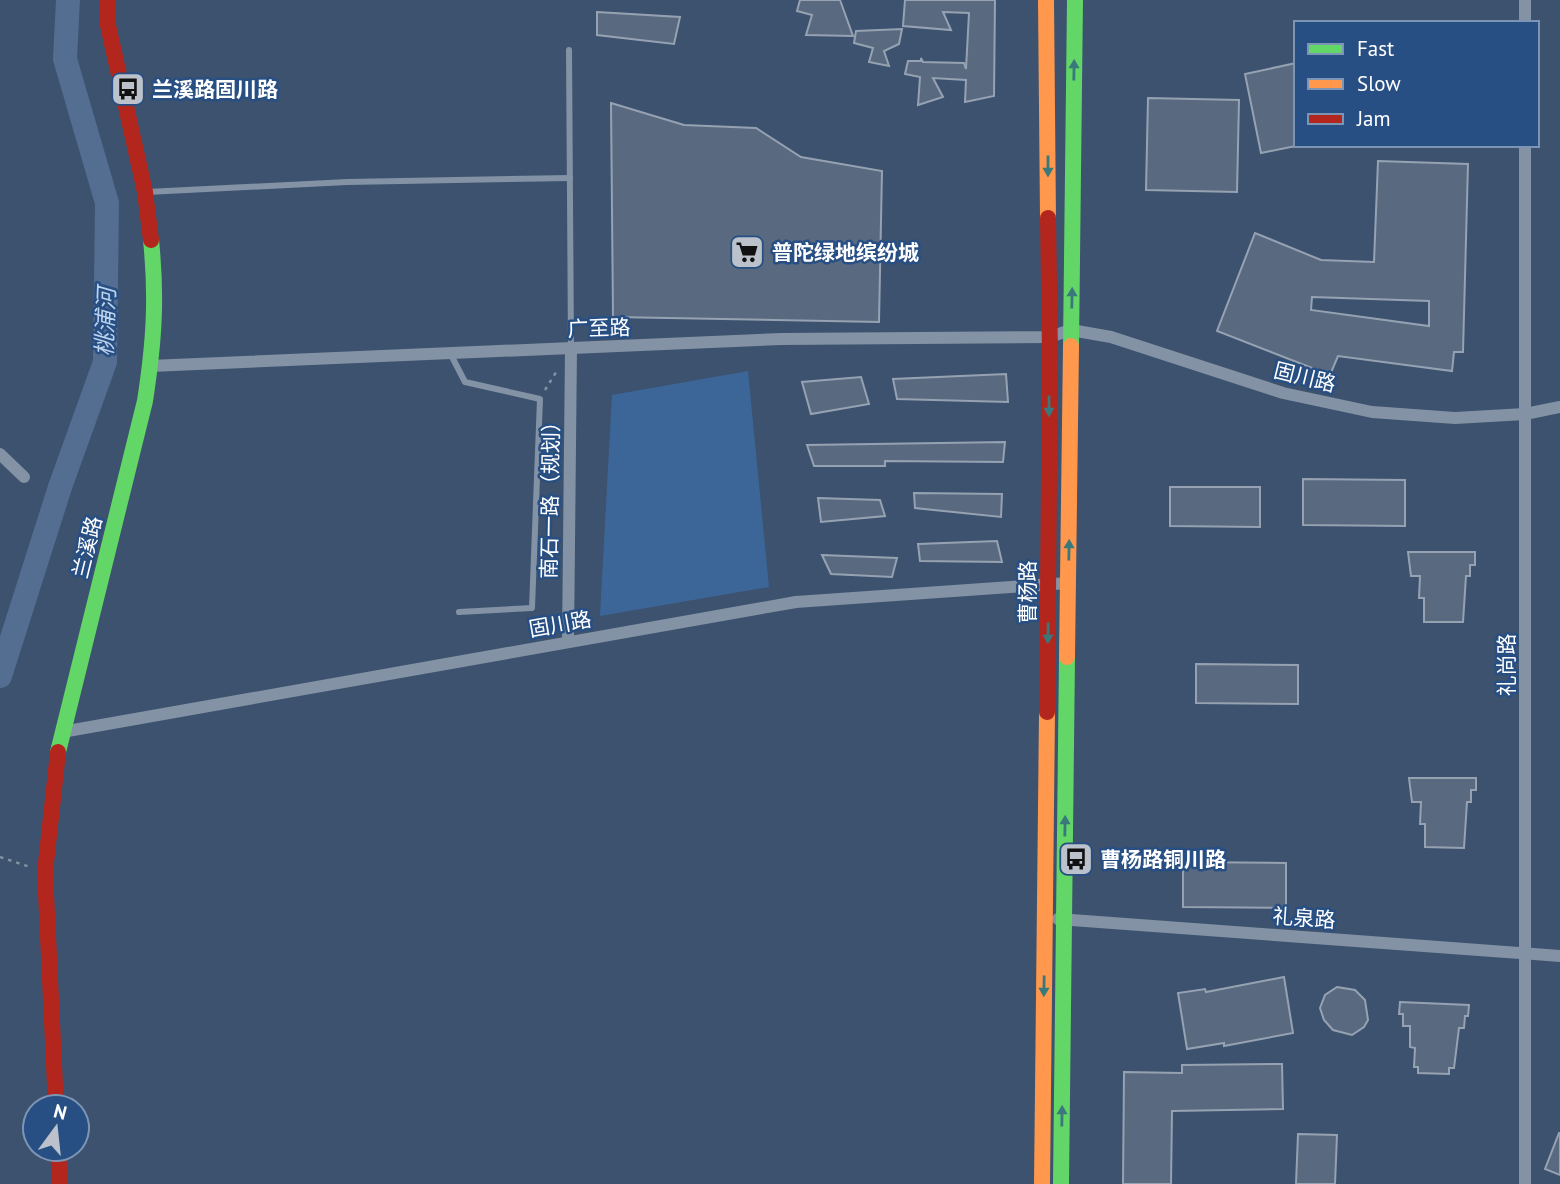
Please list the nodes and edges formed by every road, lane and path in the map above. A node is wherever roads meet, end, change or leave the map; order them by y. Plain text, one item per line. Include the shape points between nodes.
1 (107, 0) edge
2 (1046, 0) edge
3 (1075, 0) edge
4 (1525, 0) edge
5 (1525, 21) edge
6 (569, 50) dead end
7 (1525, 147) edge
8 (570, 178) junction
9 (145, 192) junction
10 (1071, 330) junction
11 (1049, 337) junction
12 (571, 348) junction
13 (450, 353) junction
14 (150, 366) junction
15 (558, 369) dead end
16 (540, 399) junction
17 (1560, 407) edge
18 (1525, 414) junction
19 (0, 454) edge
20 (24, 477) dead end
21 (1069, 583) junction
22 (1048, 584) junction
23 (458, 612) dead end
24 (568, 642) junction
25 (62, 732) junction
26 (0, 858) edge
27 (13, 862) dead end
28 (1045, 918) junction
29 (1064, 919) junction
30 (1525, 954) junction
31 (1560, 956) edge
32 (55, 1093) edge
33 (59, 1163) edge
34 (60, 1184) edge
35 (1042, 1184) edge
36 (1061, 1184) edge
37 (1525, 1184) edge

1 - 9 main road, 兰溪路 via 116,68
2 -> 11 main road, 曹杨路
10 -> 3 main road, 曹杨路
4 - 5 street
6 - 8 lane
7 - 18 street, 礼尚路
8 - 9 lane
8 - 12 lane
9 - 14 main road, 兰溪路 via 156,284
10 - 11 street, 固川路
10 - 18 street, 固川路 via 1111,337 1283,393 1373,412 1455,418
21 -> 10 main road, 曹杨路
11 - 12 street, 广至路
11 -> 22 main road, 曹杨路
12 - 13 street, 广至路
12 - 24 street, 南石一路（规划）
13 - 14 street, 广至路
13 - 16 lane via 465,382
14 - 25 main road, 兰溪路
15 - 16 path
16 - 23 lane via 532,608
17 - 18 street, 固川路
18 - 30 street, 礼尚路
19 - 20 street
21 - 22 street, 固川路
29 -> 21 main road, 曹杨路
22 - 24 street, 固川路 via 796,602
22 -> 28 main road, 曹杨路
24 - 25 street, 固川路
25 - 32 main road, 兰溪路 via 45,872
26 - 27 path
28 - 29 street, 礼泉路
28 -> 35 main road, 曹杨路
29 - 30 street, 礼泉路
36 -> 29 main road, 曹杨路
30 - 31 street, 礼泉路
30 - 37 street, 礼尚路
33 - 34 main road

